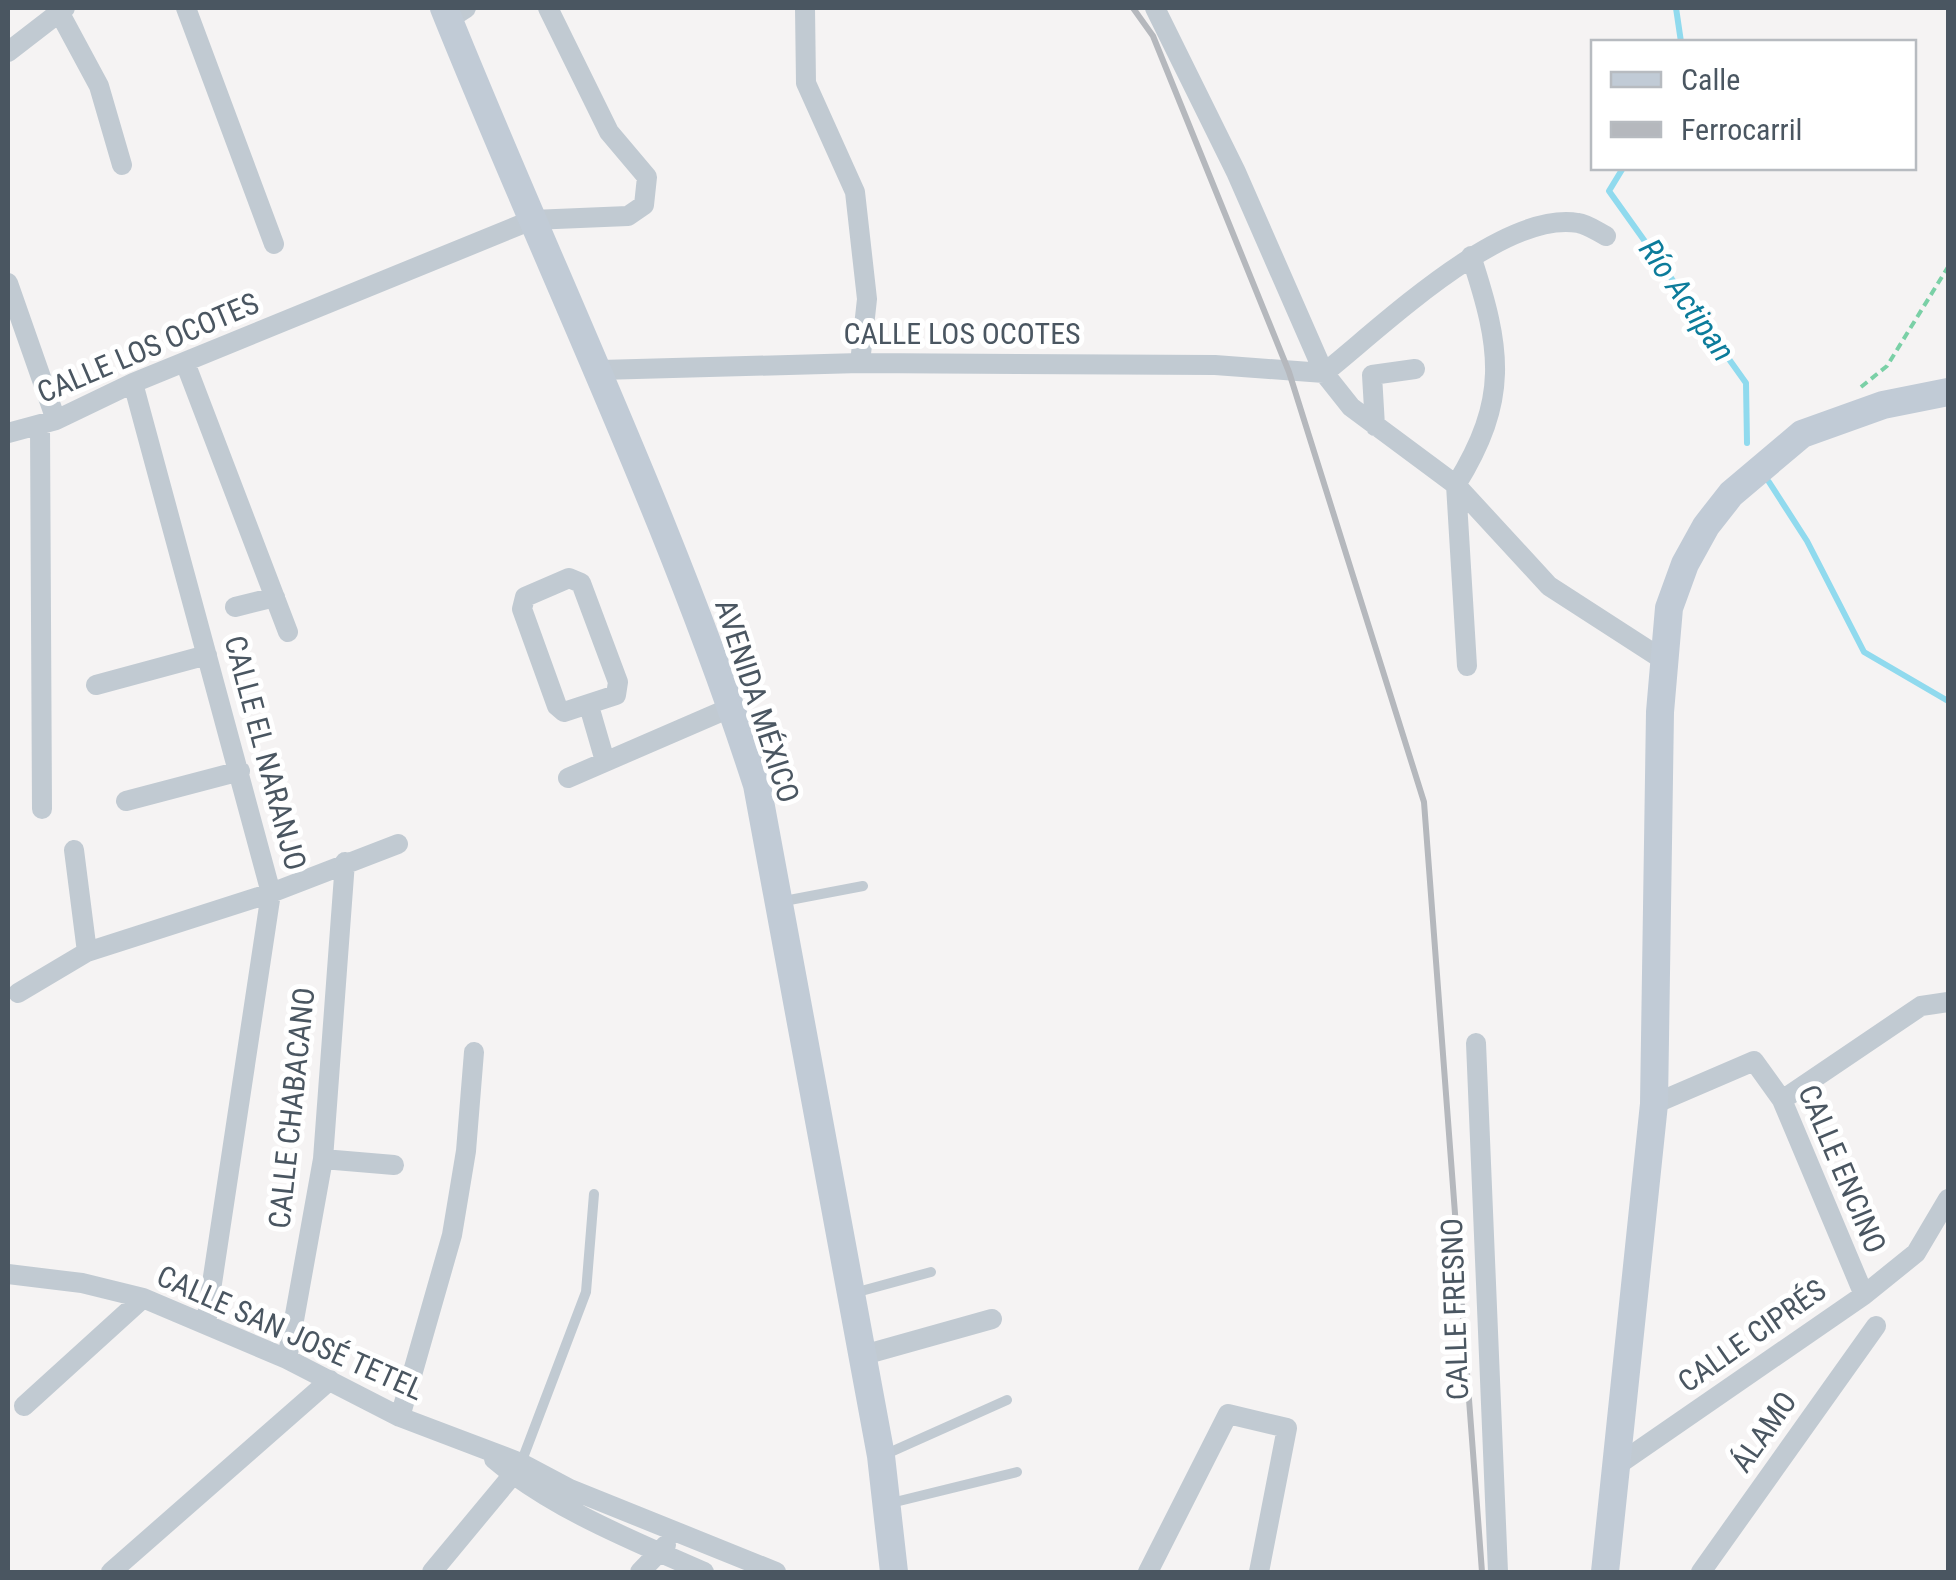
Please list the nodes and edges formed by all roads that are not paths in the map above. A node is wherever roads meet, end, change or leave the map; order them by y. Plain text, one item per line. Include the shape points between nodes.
1 (186, 8) edge
2 (548, 8) edge
3 (806, 8) edge
4 (1155, 8) edge
5 (60, 9) edge
6 (453, 11) edge
7 (8, 52) edge
8 (122, 165) dead end
9 (532, 220) junction
10 (1606, 236) dead end
11 (274, 244) dead end
12 (1471, 256) junction
13 (8, 283) edge
14 (860, 363) junction
15 (186, 365) junction
16 (1415, 369) dead end
17 (600, 370) junction
18 (1324, 373) junction
19 (134, 383) junction
20 (1948, 392) edge
21 (48, 423) junction
22 (1375, 426) junction
23 (8, 433) edge
24 (1456, 485) junction
25 (274, 597) junction
26 (235, 607) dead end
27 (288, 632) dead end
28 (207, 655) junction
29 (1662, 659) junction
30 (1466, 666) dead end
31 (96, 685) dead end
32 (589, 706) junction
33 (732, 707) junction
34 (605, 761) junction
35 (240, 771) junction
36 (568, 778) dead end
37 (126, 800) dead end
38 (42, 808) dead end
39 (398, 844) dead end
40 (74, 850) dead end
41 (345, 862) junction
42 (864, 886) dead end
43 (272, 893) junction
44 (778, 902) junction
45 (87, 952) junction
46 (18, 993) dead end
47 (1948, 1002) edge
48 (1476, 1043) dead end
49 (474, 1052) dead end
50 (1782, 1100) junction
51 (1654, 1104) junction
52 (323, 1159) junction
53 (394, 1165) dead end
54 (594, 1194) dead end
55 (1948, 1199) edge
56 (931, 1272) dead end
57 (8, 1274) edge
58 (848, 1295) junction
59 (1864, 1296) junction
60 (143, 1298) junction
61 (992, 1319) dead end
62 (206, 1323) junction
63 (1876, 1326) dead end
64 (860, 1356) junction
65 (287, 1359) junction
66 (330, 1380) junction
67 (1007, 1400) dead end
68 (24, 1406) dead end
69 (400, 1417) junction
70 (881, 1456) junction
71 (1619, 1464) junction
72 (518, 1470) junction
73 (1017, 1472) dead end
74 (886, 1504) junction
75 (676, 1531) junction
76 (660, 1552) junction
77 (111, 1572) edge
78 (432, 1572) edge
79 (640, 1572) edge
80 (704, 1572) edge
81 (776, 1572) edge
82 (894, 1572) edge
83 (1148, 1572) edge
84 (1259, 1572) edge
85 (1498, 1572) edge
86 (1605, 1572) edge
87 (1701, 1572) edge

1 - 11 street
2 - 9 street via 610,132 647,177 644,205 628,216
3 - 14 street via 806,84 855,192 867,300
4 - 18 street
5 - 7 street
5 - 8 street via 99,86
6 - 9 main road, AVENIDA MÉXICO
9 - 15 street, CALLE LOS OCOTES
9 - 17 main road, AVENIDA MÉXICO
10 - 12 street via 1578,222 1520,230
12 - 18 street
12 - 24 street via 1486,303 1496,391 1482,444
13 - 21 street
14 - 17 street, CALLE LOS OCOTES
14 - 18 street, CALLE LOS OCOTES via 1215,365
15 - 19 street, CALLE LOS OCOTES
15 - 25 street
16 - 22 street via 1372,375
17 - 33 main road, AVENIDA MÉXICO
18 - 22 street
19 - 21 street, CALLE LOS OCOTES
19 - 28 street, CALLE EL NARANJO
20 - 29 main road via 1883,405 1802,434 1731,494 1685,564
21 - 23 street, CALLE LOS OCOTES
21 - 38 street
22 - 24 street
24 - 29 street via 1549,586
24 - 30 street
25 - 26 street
25 - 27 street
28 - 31 street
28 - 35 street, CALLE EL NARANJO
29 - 51 main road
32 - 32 street via 616,695 618,682 580,582 569,578 524,597 522,609 557,706 564,712
32 - 34 street
33 - 34 street
33 - 44 main road, AVENIDA MÉXICO via 757,785
34 - 36 street
35 - 37 street
35 - 43 street, CALLE EL NARANJO
39 - 41 street
40 - 45 street
41 - 43 street
41 - 52 street, CALLE CHABACANO
42 - 44 lane
43 - 45 street
43 - 62 street, CALLE EL NARANJO
44 - 58 main road, AVENIDA MÉXICO
45 - 46 street
47 - 50 street via 1921,1006
48 - 85 street, CALLE FRESNO
49 - 69 street via 452,1235
50 - 51 street, CALLE ENCINO via 1754,1060
50 - 59 street, CALLE ENCINO
51 - 71 main road
52 - 53 street
52 - 65 street, CALLE CHABACANO
54 - 72 lane via 586,1292
55 - 59 street, CALLE CIPRÉS via 1916,1253
56 - 58 lane
57 - 60 street, CALLE SAN JOSÉ TETEL
58 - 64 main road, AVENIDA MÉXICO
59 - 71 street, CALLE CIPRÉS
60 - 62 street, CALLE SAN JOSÉ TETEL
60 - 68 street
61 - 64 street
62 - 65 street, CALLE SAN JOSÉ TETEL
63 - 87 street, ÁLAMO
64 - 70 main road, AVENIDA MÉXICO
65 - 66 street, CALLE SAN JOSÉ TETEL
66 - 69 street, CALLE SAN JOSÉ TETEL
66 - 77 street
67 - 70 lane
69 - 72 street, CALLE SAN JOSÉ TETEL
70 - 74 main road, AVENIDA MÉXICO
71 - 86 main road
72 - 75 street, CALLE SAN JOSÉ TETEL
72 - 76 street, CALLE SAN JOSÉ TETEL
72 - 78 street
73 - 74 lane
74 - 82 main road, AVENIDA MÉXICO
75 - 76 street
75 - 81 street, CALLE SAN JOSÉ TETEL
76 - 79 street
76 - 80 street, CALLE SAN JOSÉ TETEL
83 - 84 street via 1228,1414 1287,1428

